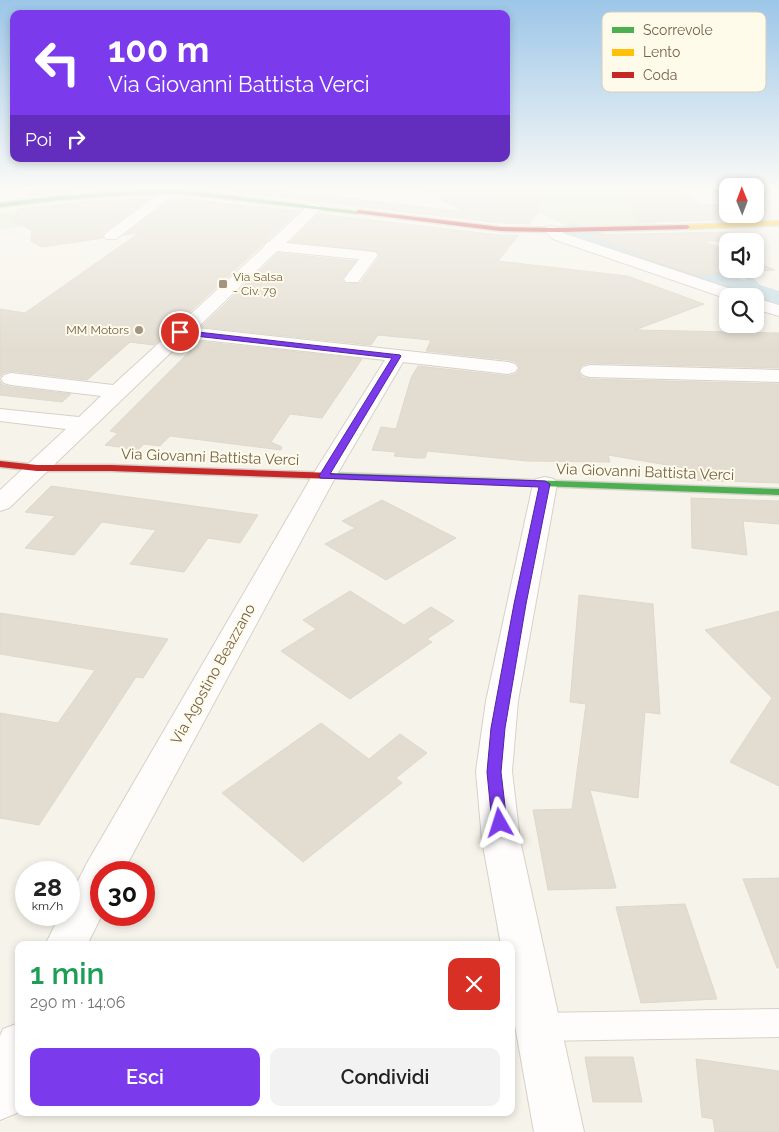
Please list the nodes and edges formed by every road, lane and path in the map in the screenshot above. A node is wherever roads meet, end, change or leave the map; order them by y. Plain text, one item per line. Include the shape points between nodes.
1 (275, 243) edge
2 (578, 243) edge
3 (271, 246) junction
4 (352, 279) dead end
5 (719, 291) edge
6 (764, 306) edge
7 (779, 311) edge
8 (180, 332) junction
9 (397, 356) junction
10 (508, 368) dead end
11 (590, 371) dead end
12 (779, 376) edge
13 (11, 379) dead end
14 (117, 392) junction
15 (3, 414) dead end
16 (84, 424) junction
17 (0, 464) edge
18 (37, 468) junction
19 (324, 476) junction
20 (545, 484) junction
21 (779, 492) edge
22 (0, 503) edge
23 (109, 861) edge
24 (90, 898) edge
25 (68, 941) edge
26 (779, 1023) edge
27 (540, 1027) junction
28 (15, 1056) edge
29 (0, 1096) edge
30 (559, 1132) edge

1 - 3 street
2 - 5 street
3 - 4 street via 370,255
3 - 8 street
6 - 7 street
8 - 9 street
8 - 14 street
9 - 10 street
9 - 19 street, Via Agostino Beazzano
11 - 12 street
13 - 14 street
14 - 16 street
15 - 16 street
16 - 18 street
17 - 18 street, Via Giovanni Battista Verci
18 - 19 street, Via Giovanni Battista Verci
18 - 22 street
19 - 20 street, Via Giovanni Battista Verci
19 - 23 street, Via Agostino Beazzano
20 - 21 street, Via Giovanni Battista Verci
20 - 27 street via 502,701 494,772 501,840
24 - 25 street, Via Agostino Beazzano
26 - 27 lane
27 - 30 street
28 - 29 street

